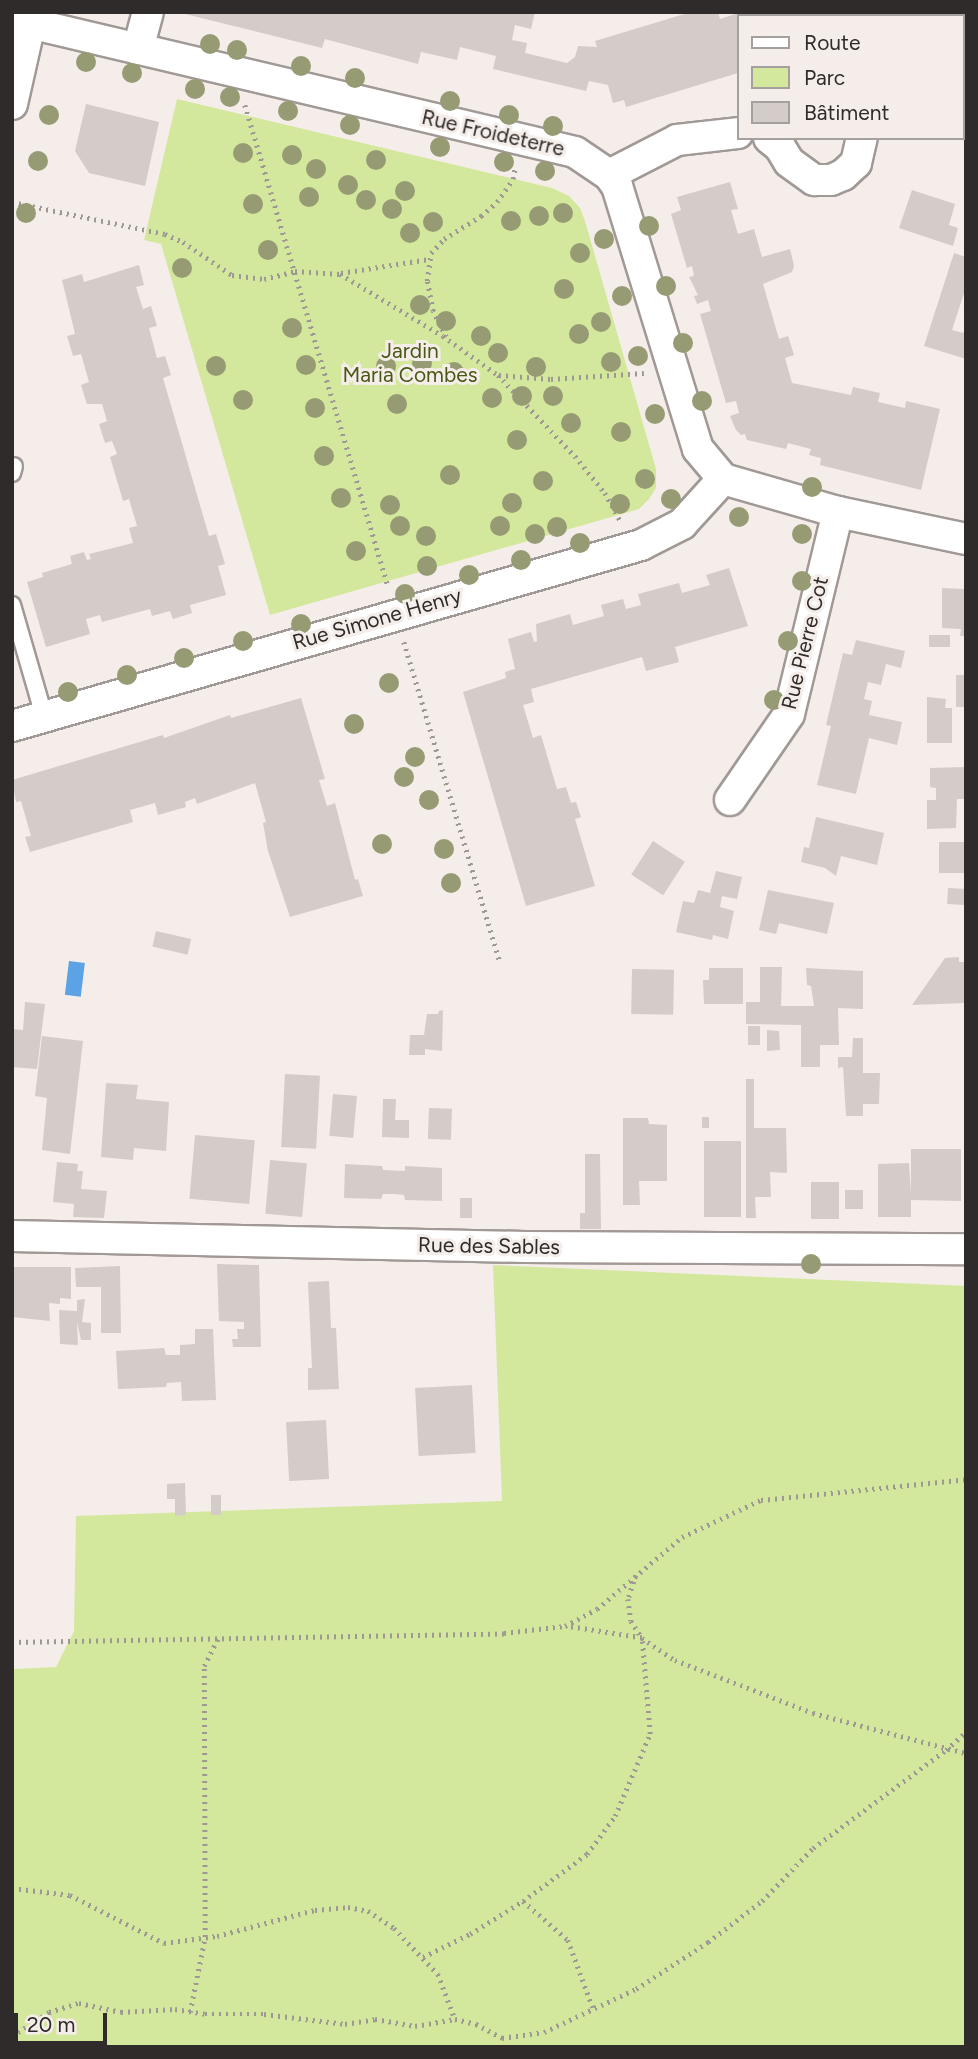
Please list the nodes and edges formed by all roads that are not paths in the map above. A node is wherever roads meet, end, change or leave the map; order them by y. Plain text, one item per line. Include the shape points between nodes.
1 (148, 12) edge
2 (21, 21) edge
3 (138, 49) junction
4 (12, 104) edge
5 (736, 133) edge
6 (771, 140) edge
7 (862, 140) edge
8 (609, 175) junction
9 (723, 479) junction
10 (838, 512) junction
11 (966, 539) edge
12 (12, 605) edge
13 (18, 645) edge
14 (44, 716) junction
15 (12, 726) edge
16 (730, 800) dead end
17 (12, 1236) edge
18 (966, 1249) edge

1 - 3 street
2 - 3 street, Rue Froideterre
2 - 4 street
3 - 8 street, Rue Froideterre via 575,152
5 - 8 street via 677,140
6 - 7 street via 789,162 814,180 843,175 856,163
8 - 9 street, Rue Froideterre via 623,199 698,449
9 - 10 street
9 - 14 street, Rue Simone Henry via 682,524 641,545
10 - 11 street
10 - 16 street, Rue Pierre Cot via 789,714
12 - 13 lane
13 - 14 lane
14 - 15 street, Rue Simone Henry
17 - 18 street, Rue des Sables via 511,1247

